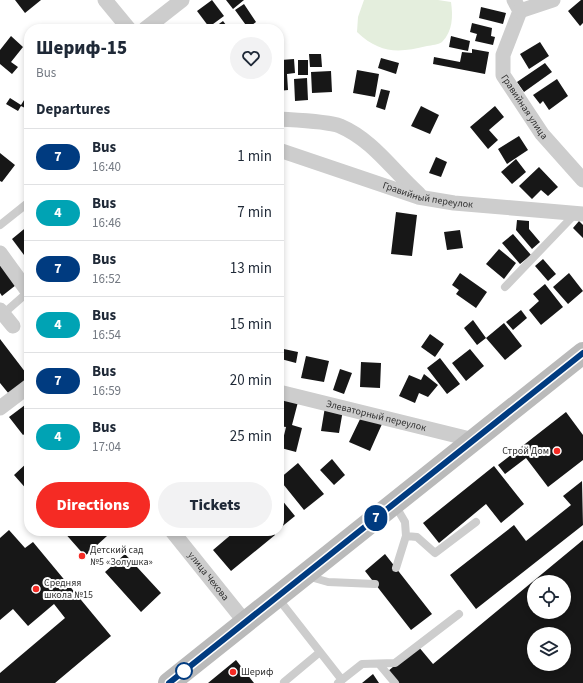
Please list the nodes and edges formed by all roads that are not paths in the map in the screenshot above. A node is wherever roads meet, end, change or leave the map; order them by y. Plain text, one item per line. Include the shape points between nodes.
1 (105, 0) edge
2 (182, 0) edge
3 (553, 0) edge
4 (517, 6) edge
5 (124, 24) edge
6 (152, 24) edge
7 (284, 120) edge
8 (284, 152) edge
9 (583, 180) edge
10 (423, 197) junction
11 (24, 206) edge
12 (581, 212) edge
13 (0, 225) edge
14 (0, 253) edge
15 (24, 286) edge
16 (505, 287) dead end
17 (24, 297) edge
18 (2, 312) edge
19 (13, 326) dead end
20 (583, 353) edge
21 (24, 390) edge
22 (284, 393) edge
23 (0, 408) edge
24 (474, 440) junction
25 (394, 504) junction
26 (476, 522) dead end
27 (176, 536) edge
28 (406, 536) junction
29 (396, 568) dead end
30 (304, 575) junction
31 (375, 584) dead end
32 (277, 597) junction
33 (459, 614) dead end
34 (245, 622) junction
35 (320, 652) junction
36 (379, 664) junction
37 (340, 681) edge
38 (284, 682) dead end
39 (169, 683) edge
40 (395, 683) edge

1 - 5 street
2 - 6 street
3 - 4 street
4 - 9 street, Гравийная улица via 503,55 503,75 542,134
7 - 10 street via 339,126 371,145 399,176
8 - 10 street, Гравийный переулок
10 - 12 street, Гравийный переулок via 454,203
11 - 13 lane
12 - 16 lane
14 - 15 street
17 - 18 lane
18 - 19 street
20 - 24 street
21 - 23 street
22 - 24 street, Элеваторный переулок
24 - 25 street
25 - 28 lane via 405,522
25 - 30 street
26 - 28 lane via 434,553 417,537
27 - 34 street, улица Чехова
28 - 29 lane
30 - 31 lane via 328,582
30 - 32 street
32 - 34 street
32 - 35 lane
33 - 36 lane via 395,664
34 - 39 street
35 - 37 lane
35 - 38 lane
36 - 37 lane via 362,664
36 - 40 lane

